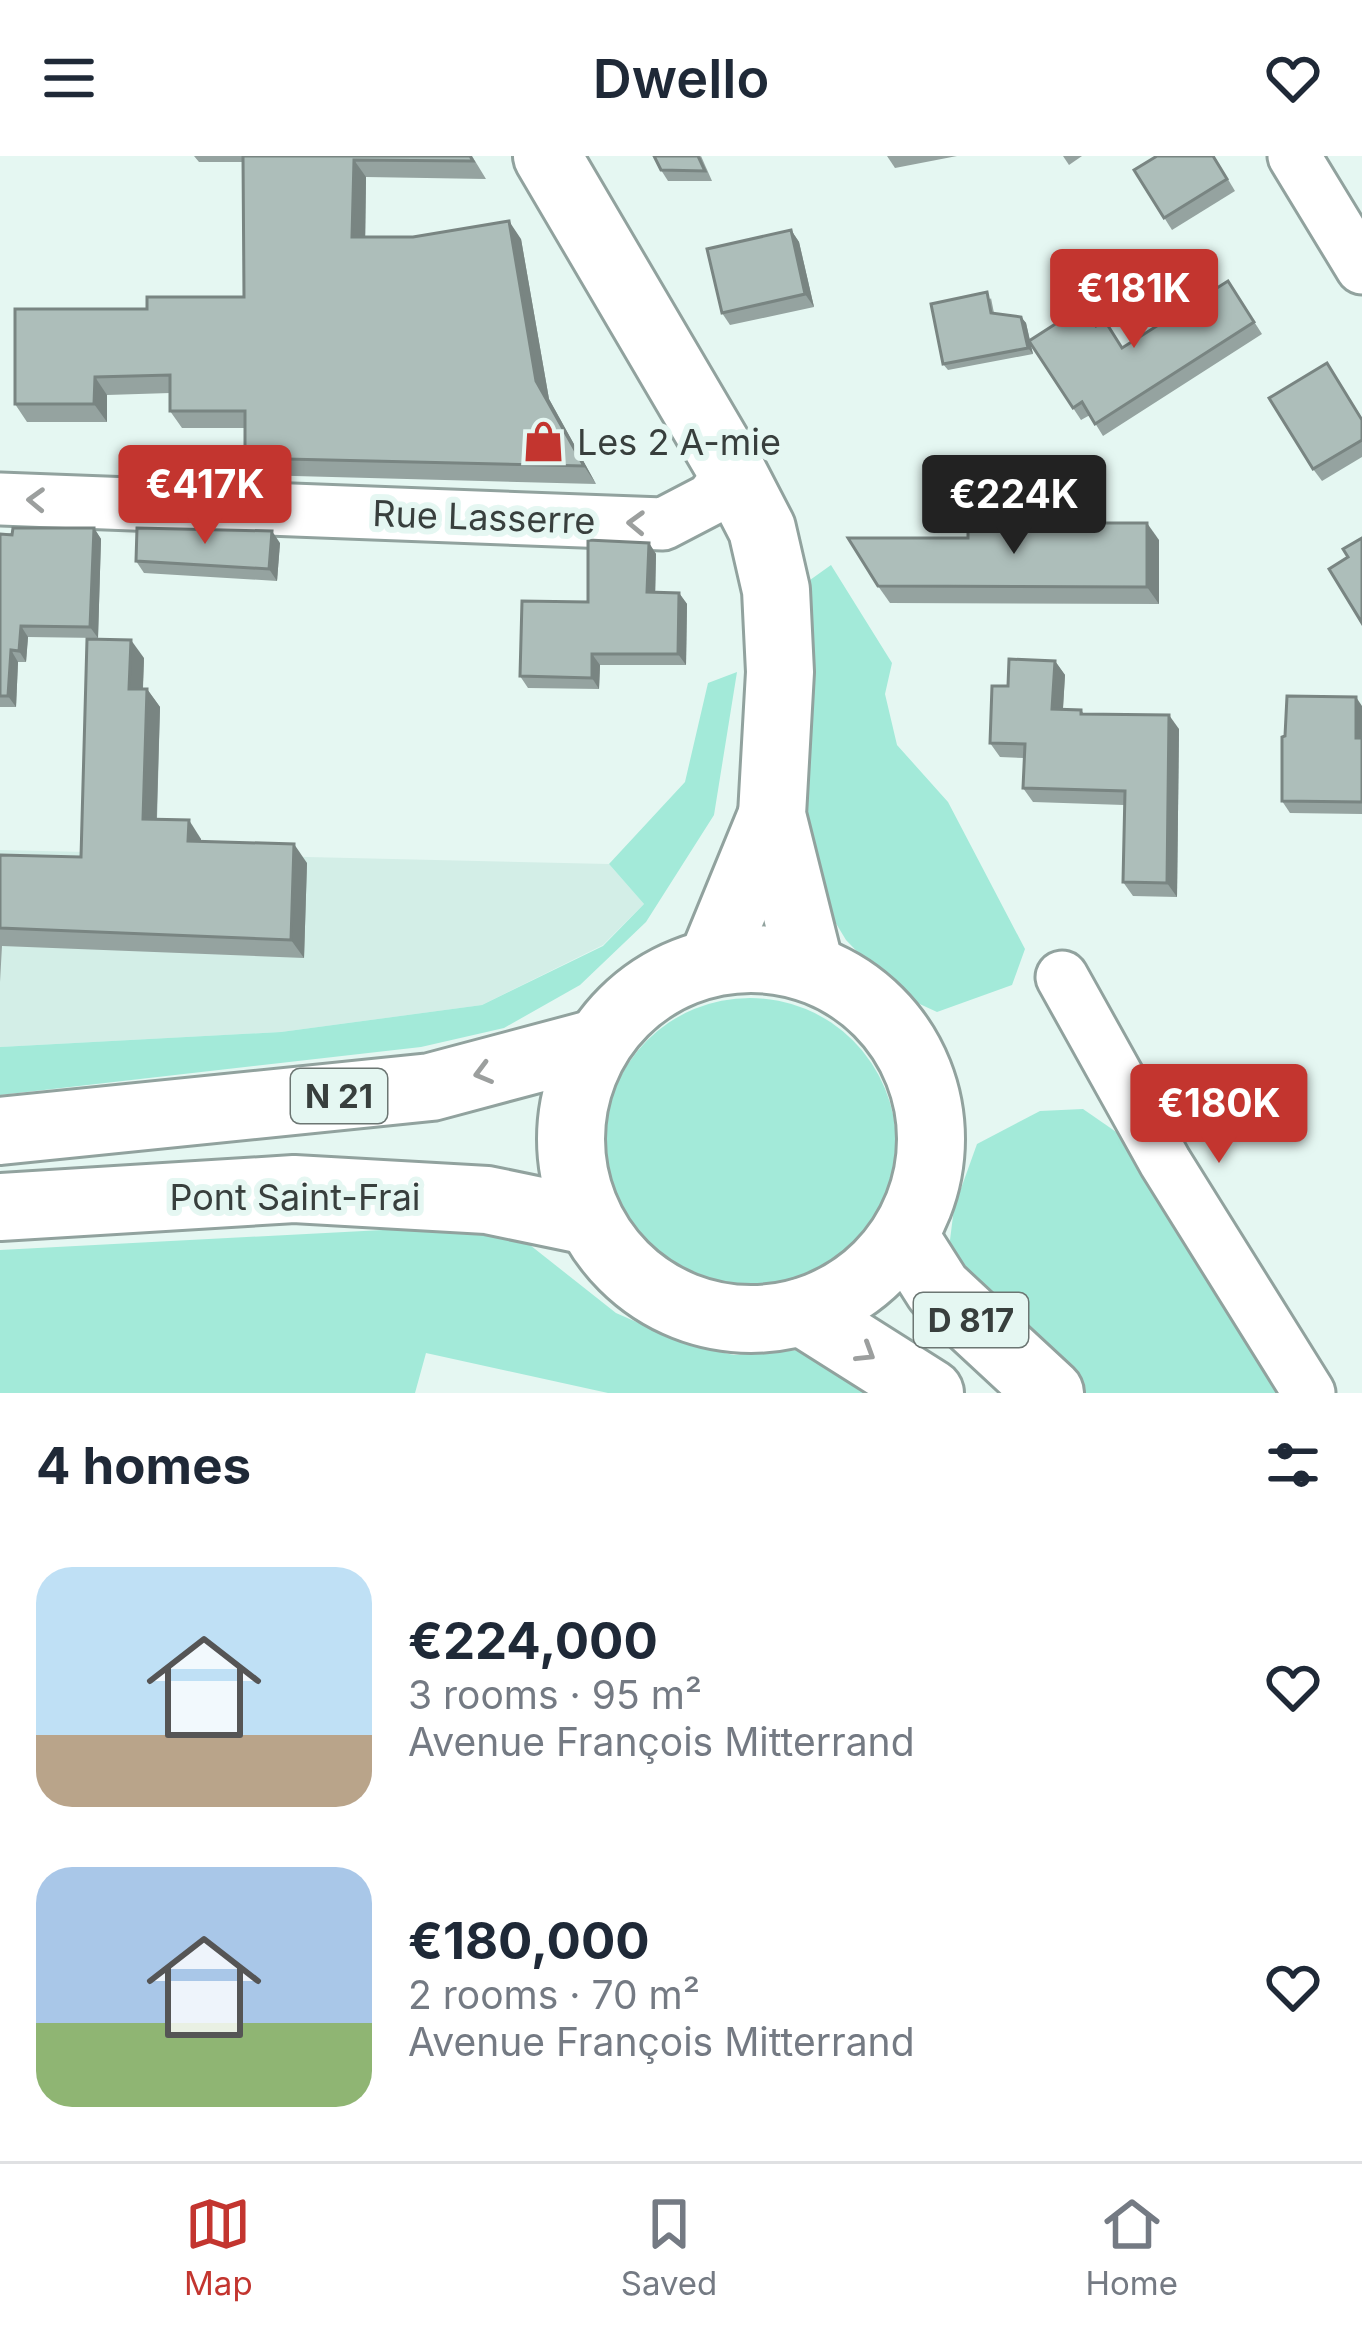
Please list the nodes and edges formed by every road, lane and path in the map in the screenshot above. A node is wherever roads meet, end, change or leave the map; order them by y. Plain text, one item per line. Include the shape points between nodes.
1 (547, 156) edge
2 (1301, 158) edge
3 (1362, 268) edge
4 (732, 471) junction
5 (0, 499) edge
6 (772, 815) junction
7 (712, 961) junction
8 (810, 967) junction
9 (1062, 977) dead end
10 (596, 1043) junction
11 (0, 1131) edge
12 (0, 1207) edge
13 (588, 1220) junction
14 (905, 1237) junction
15 (802, 1312) junction
16 (930, 1393) edge
17 (1050, 1393) edge
18 (1309, 1393) edge

1 - 4 main road
2 - 3 street
4 -> 5 street, Rue Lasserre via 712,499 663,524
4 - 6 main road via 762,529 776,590
6 - 7 main road
6 - 8 main road
7 - 8 main road
7 - 10 main road via 666,978 627,1006
8 - 14 main road via 856,990 894,1027 921,1071 932,1146 928,1184
9 - 18 street
10 -> 11 main road, N 21 via 431,1087
10 - 13 main road via 572,1100 570,1162
12 - 13 main road, Pont Saint-Frai via 294,1189 488,1200
13 - 15 main road via 619,1265 662,1298 713,1317 767,1320
14 - 15 main road via 820,1307
14 - 17 main road, D 817 via 938,1288
15 -> 16 main road, D 817

